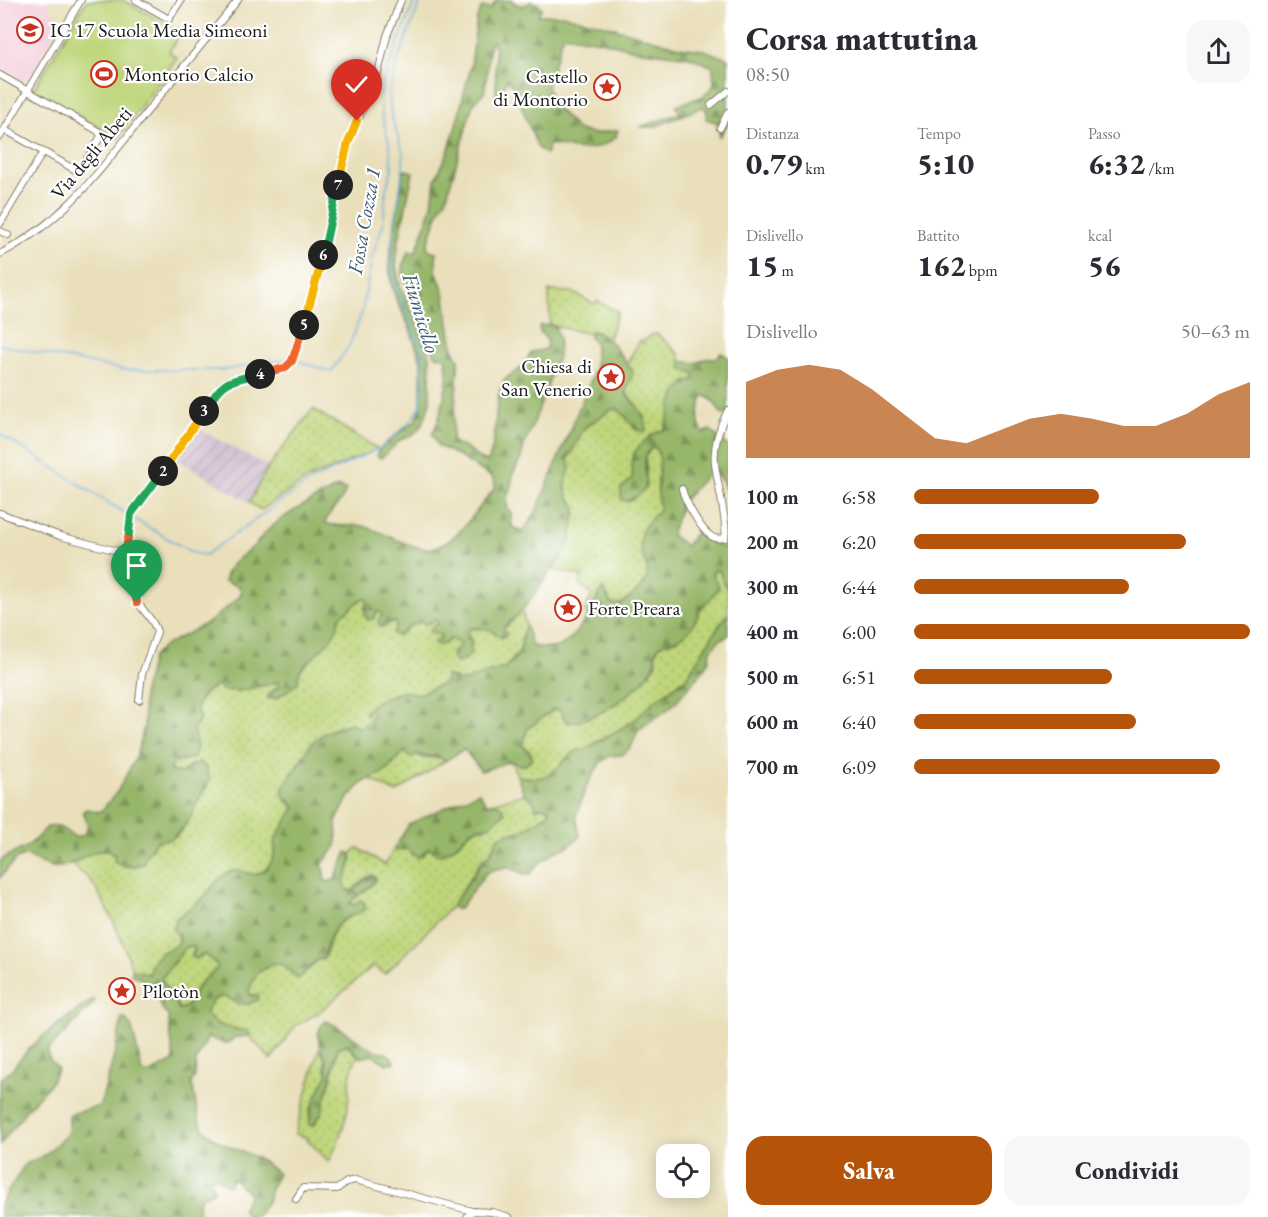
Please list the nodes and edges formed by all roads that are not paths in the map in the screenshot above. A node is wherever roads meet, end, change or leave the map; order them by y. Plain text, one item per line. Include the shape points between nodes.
1 (81, 0) edge
2 (136, 0) edge
3 (181, 0) edge
4 (237, 0) edge
5 (401, 0) edge
6 (0, 75) edge
7 (27, 90) junction
8 (728, 91) edge
9 (711, 105) dead end
10 (728, 112) edge
11 (728, 125) edge
12 (4, 130) junction
13 (0, 137) edge
14 (43, 152) junction
15 (0, 224) edge
16 (0, 231) edge
17 (8, 235) dead end
18 (0, 254) edge
19 (728, 410) edge
20 (682, 489) dead end
21 (0, 513) edge
22 (125, 553) junction
23 (140, 700) dead end
24 (296, 1199) dead end
25 (472, 1210) junction
26 (467, 1217) edge
27 (509, 1217) edge

1 - 7 street
2 - 3 street via 169,19
4 - 18 street, Via degli Abeti via 64,211 33,236
5 - 22 street via 374,82 348,143 310,304 292,361 285,368 221,386 131,514
6 - 7 street
7 - 12 street
7 - 14 street via 101,136 79,172
8 - 9 street
10 - 11 street via 720,128
12 - 13 street
12 - 14 street
14 - 15 street
16 - 17 street
19 - 20 street via 720,425 715,461 725,538 708,533 686,502
21 - 22 street via 60,536
22 - 23 street via 132,562 137,602 157,632 142,674
24 - 25 street via 302,1188 337,1189 355,1180
25 - 26 street
25 - 27 street

